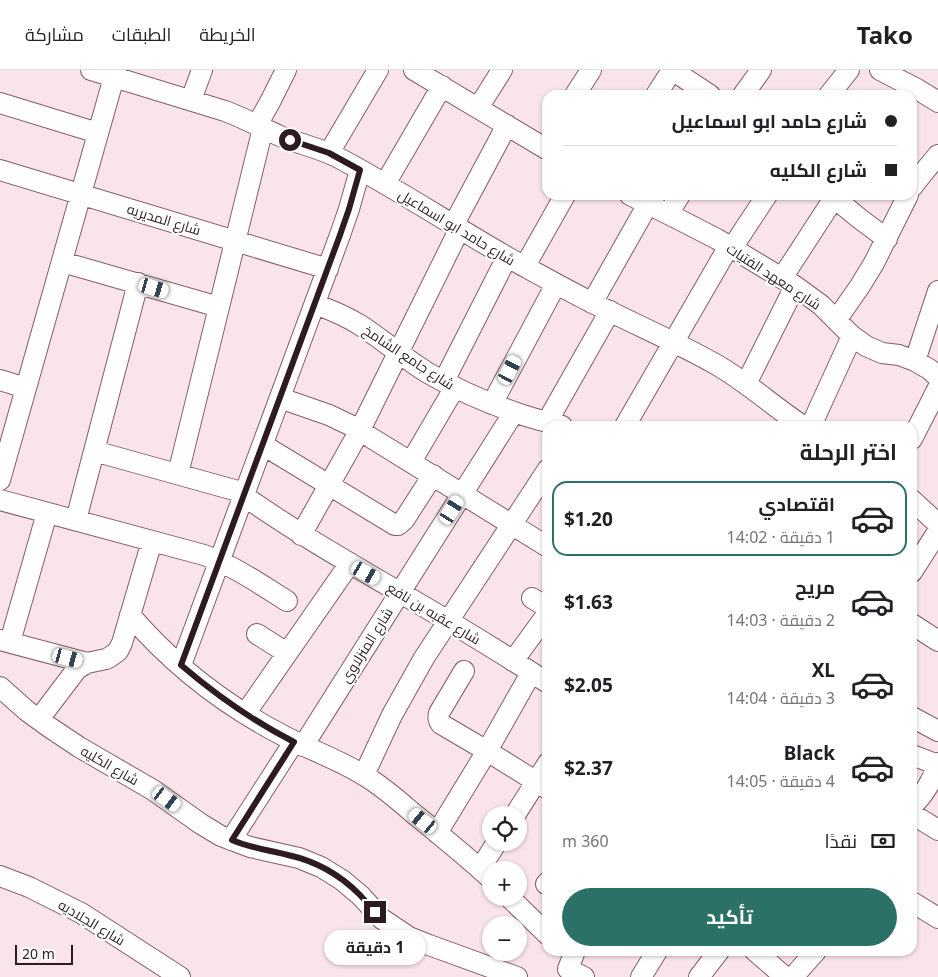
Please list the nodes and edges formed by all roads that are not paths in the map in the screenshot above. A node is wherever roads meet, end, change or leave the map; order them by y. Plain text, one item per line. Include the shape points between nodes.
1 (91, 70) edge
2 (202, 70) edge
3 (286, 70) edge
4 (378, 70) edge
5 (502, 70) edge
6 (591, 70) edge
7 (672, 70) edge
8 (761, 70) edge
9 (849, 70) edge
10 (893, 73) edge
11 (115, 74) edge
12 (427, 76) edge
13 (579, 90) edge
14 (659, 90) edge
15 (702, 90) edge
16 (747, 90) edge
17 (833, 90) edge
18 (913, 90) edge
19 (917, 93) edge
20 (191, 100) junction
21 (938, 102) edge
22 (0, 103) edge
23 (478, 108) junction
24 (260, 126) junction
25 (506, 126) junction
26 (98, 133) junction
27 (542, 144) edge
28 (329, 153) junction
29 (938, 155) edge
30 (0, 170) edge
31 (360, 170) junction
32 (917, 180) edge
33 (385, 184) junction
34 (81, 195) junction
35 (562, 200) edge
36 (640, 200) edge
37 (677, 200) edge
38 (763, 200) edge
39 (831, 200) edge
40 (838, 200) edge
41 (906, 200) edge
42 (648, 204) junction
43 (668, 214) junction
44 (457, 226) junction
45 (886, 239) junction
46 (235, 241) junction
47 (730, 247) junction
48 (507, 257) junction
49 (62, 262) junction
50 (525, 266) junction
51 (328, 269) junction
52 (789, 282) junction
53 (138, 284) junction
54 (556, 284) junction
55 (938, 291) edge
56 (315, 304) junction
57 (219, 306) junction
58 (601, 307) junction
59 (837, 320) junction
60 (852, 336) junction
61 (673, 342) junction
62 (398, 354) junction
63 (916, 361) junction
64 (938, 377) edge
65 (0, 380) edge
66 (449, 384) junction
67 (746, 384) junction
68 (26, 388) junction
69 (938, 388) edge
70 (280, 398) junction
71 (492, 404) junction
72 (514, 412) junction
73 (782, 420) edge
74 (545, 421) edge
75 (556, 421) edge
76 (628, 421) edge
77 (813, 421) edge
78 (917, 429) edge
79 (360, 430) junction
80 (263, 445) junction
81 (94, 451) junction
82 (411, 462) junction
83 (178, 474) junction
84 (432, 475) junction
85 (542, 478) edge
86 (0, 480) edge
87 (329, 485) junction
88 (244, 494) junction
89 (462, 494) junction
90 (0, 500) edge
91 (917, 505) edge
92 (47, 513) junction
93 (76, 520) junction
94 (511, 524) junction
95 (938, 525) edge
96 (302, 535) junction
97 (152, 541) junction
98 (542, 543) edge
99 (219, 561) junction
100 (350, 563) junction
101 (917, 563) edge
102 (400, 592) junction
103 (286, 601) dead end
104 (130, 615) junction
105 (447, 621) junction
106 (542, 621) edge
107 (917, 627) edge
108 (257, 634) dead end
109 (5, 641) edge
110 (938, 641) edge
111 (288, 653) junction
112 (513, 661) junction
113 (87, 663) junction
114 (181, 665) junction
115 (464, 671) dead end
116 (539, 678) edge
117 (0, 687) edge
118 (246, 714) junction
119 (39, 720) junction
120 (917, 720) edge
121 (938, 731) edge
122 (298, 744) junction
123 (487, 750) junction
124 (917, 757) edge
125 (938, 764) edge
126 (364, 775) junction
127 (542, 785) edge
128 (917, 800) edge
129 (522, 806) edge
130 (917, 817) edge
131 (938, 830) edge
132 (437, 833) junction
133 (232, 840) junction
134 (482, 871) edge
135 (0, 876) edge
136 (917, 905) edge
137 (518, 906) edge
138 (938, 918) edge
139 (542, 930) edge
140 (654, 956) edge
141 (715, 956) edge
142 (764, 956) edge
143 (812, 956) edge
144 (799, 975) edge
145 (180, 977) edge
146 (517, 977) edge
147 (641, 977) edge
148 (699, 977) edge

1 - 11 street, شارع حامد ابو اسماعيل
2 - 20 street
3 - 24 street
4 - 28 street
5 - 23 street
6 - 13 street
7 - 14 street
7 - 15 street
8 - 16 street
9 - 17 street
10 - 18 street
11 - 20 street, شارع حامد ابو اسماعيل
11 - 26 street
12 - 23 street
12 - 33 street
19 - 21 street
20 - 24 street, شارع حامد ابو اسماعيل
22 - 26 street
23 - 25 street
24 - 28 street, شارع حامد ابو اسماعيل
24 - 46 street
25 - 27 street
25 - 44 street
26 - 34 street
28 - 31 street, شارع حامد ابو اسماعيل
29 - 32 street
30 - 34 street, شارع المديريه
31 - 33 street, شارع حامد ابو اسماعيل
31 - 51 street
33 - 44 street, شارع حامد ابو اسماعيل
34 - 46 street, شارع المديريه
34 - 49 street
35 - 50 street
36 - 42 street, شارع معهد الفتيات
37 - 43 street
38 - 47 street
39 - 52 street
40 - 45 street
41 - 45 street
42 - 43 street, شارع معهد الفتيات
42 - 58 street
43 - 47 street, شارع معهد الفتيات
44 - 48 street, شارع حامد ابو اسماعيل
44 - 62 street
45 - 59 street
46 - 51 street, شارع المديريه
46 - 57 street
47 - 52 street, شارع معهد الفتيات
47 - 61 street
48 - 50 street, شارع حامد ابو اسماعيل
48 - 66 street
49 - 53 street
49 - 68 street
50 - 54 street, شارع حامد ابو اسماعيل
51 - 56 street
52 - 59 street, شارع معهد الفتيات
52 - 67 street
53 - 57 street
53 - 81 street
54 - 58 street, شارع حامد ابو اسماعيل
54 - 71 street
55 - 63 street
56 - 62 street, شارع جامع الشامخ via 358,324
56 - 70 street
57 - 83 street
58 - 61 street, شارع حامد ابو اسماعيل
58 - 75 street
59 - 60 street, شارع معهد الفتيات
60 - 63 street, شارع معهد الفتيات via 874,350
60 - 77 street
61 - 67 street, شارع حامد ابو اسماعيل
61 - 76 street
62 - 66 street, شارع جامع الشامخ
62 - 79 street
63 - 64 street, شارع معهد الفتيات
65 - 68 street
66 - 71 street, شارع جامع الشامخ
66 - 82 street
67 - 73 street, شارع حامد ابو اسماعيل
68 - 86 street
69 - 78 street
70 - 79 street
70 - 80 street
71 - 72 street, شارع جامع الشامخ
72 - 74 street, شارع جامع الشامخ
72 - 89 street, شارع المنزلاوي
79 - 82 street
79 - 87 street
80 - 87 street
80 - 88 street
81 - 83 street, شارع عقبه بن نافع
81 - 93 street
82 - 84 street
83 - 88 street, شارع عقبه بن نافع
84 - 87 street via 398,525
84 - 89 street
85 - 94 street
87 - 96 street
88 - 96 street, شارع عقبه بن نافع
88 - 99 street
89 - 94 street
89 - 102 street, شارع المنزلاوي
90 - 92 street
91 - 95 street
92 - 93 street
92 - 109 street
93 - 97 street
94 - 98 street
94 - 105 street
95 - 101 street
96 - 100 street, شارع عقبه بن نافع
97 - 99 street
97 - 104 street
99 - 103 street
99 - 114 street
100 - 102 street, شارع عقبه بن نافع
100 - 111 street
102 - 105 street, شارع عقبه بن نافع
102 - 122 street, شارع المنزلاوي
104 - 113 street via 118,651 106,659
104 - 114 street
105 - 112 street, شارع عقبه بن نافع
105 - 126 street via 402,696
106 - 112 street
107 - 110 street
108 - 111 street
109 - 113 street
111 - 118 street
112 - 116 street, شارع عقبه بن نافع
113 - 119 street via 74,672
114 - 118 street
115 - 123 street via 438,719 441,724
116 - 123 street
117 - 119 street, شارع الكليه
118 - 122 street
119 - 133 street, شارع الكليه via 154,790 211,830
120 - 121 street
122 - 126 street
122 - 133 street, شارع المنزلاوي
123 - 127 street
123 - 132 street
124 - 125 street
125 - 128 street via 927,788
126 - 132 street
127 - 129 street
130 - 131 street
132 - 134 street
133 - 146 street, شارع الكليه via 321,867 352,888 382,919 400,932
135 - 145 street, شارع الجلاديه via 81,914
136 - 138 street
137 - 139 street
140 - 147 street
141 - 148 street
142 - 144 street
143 - 144 street

